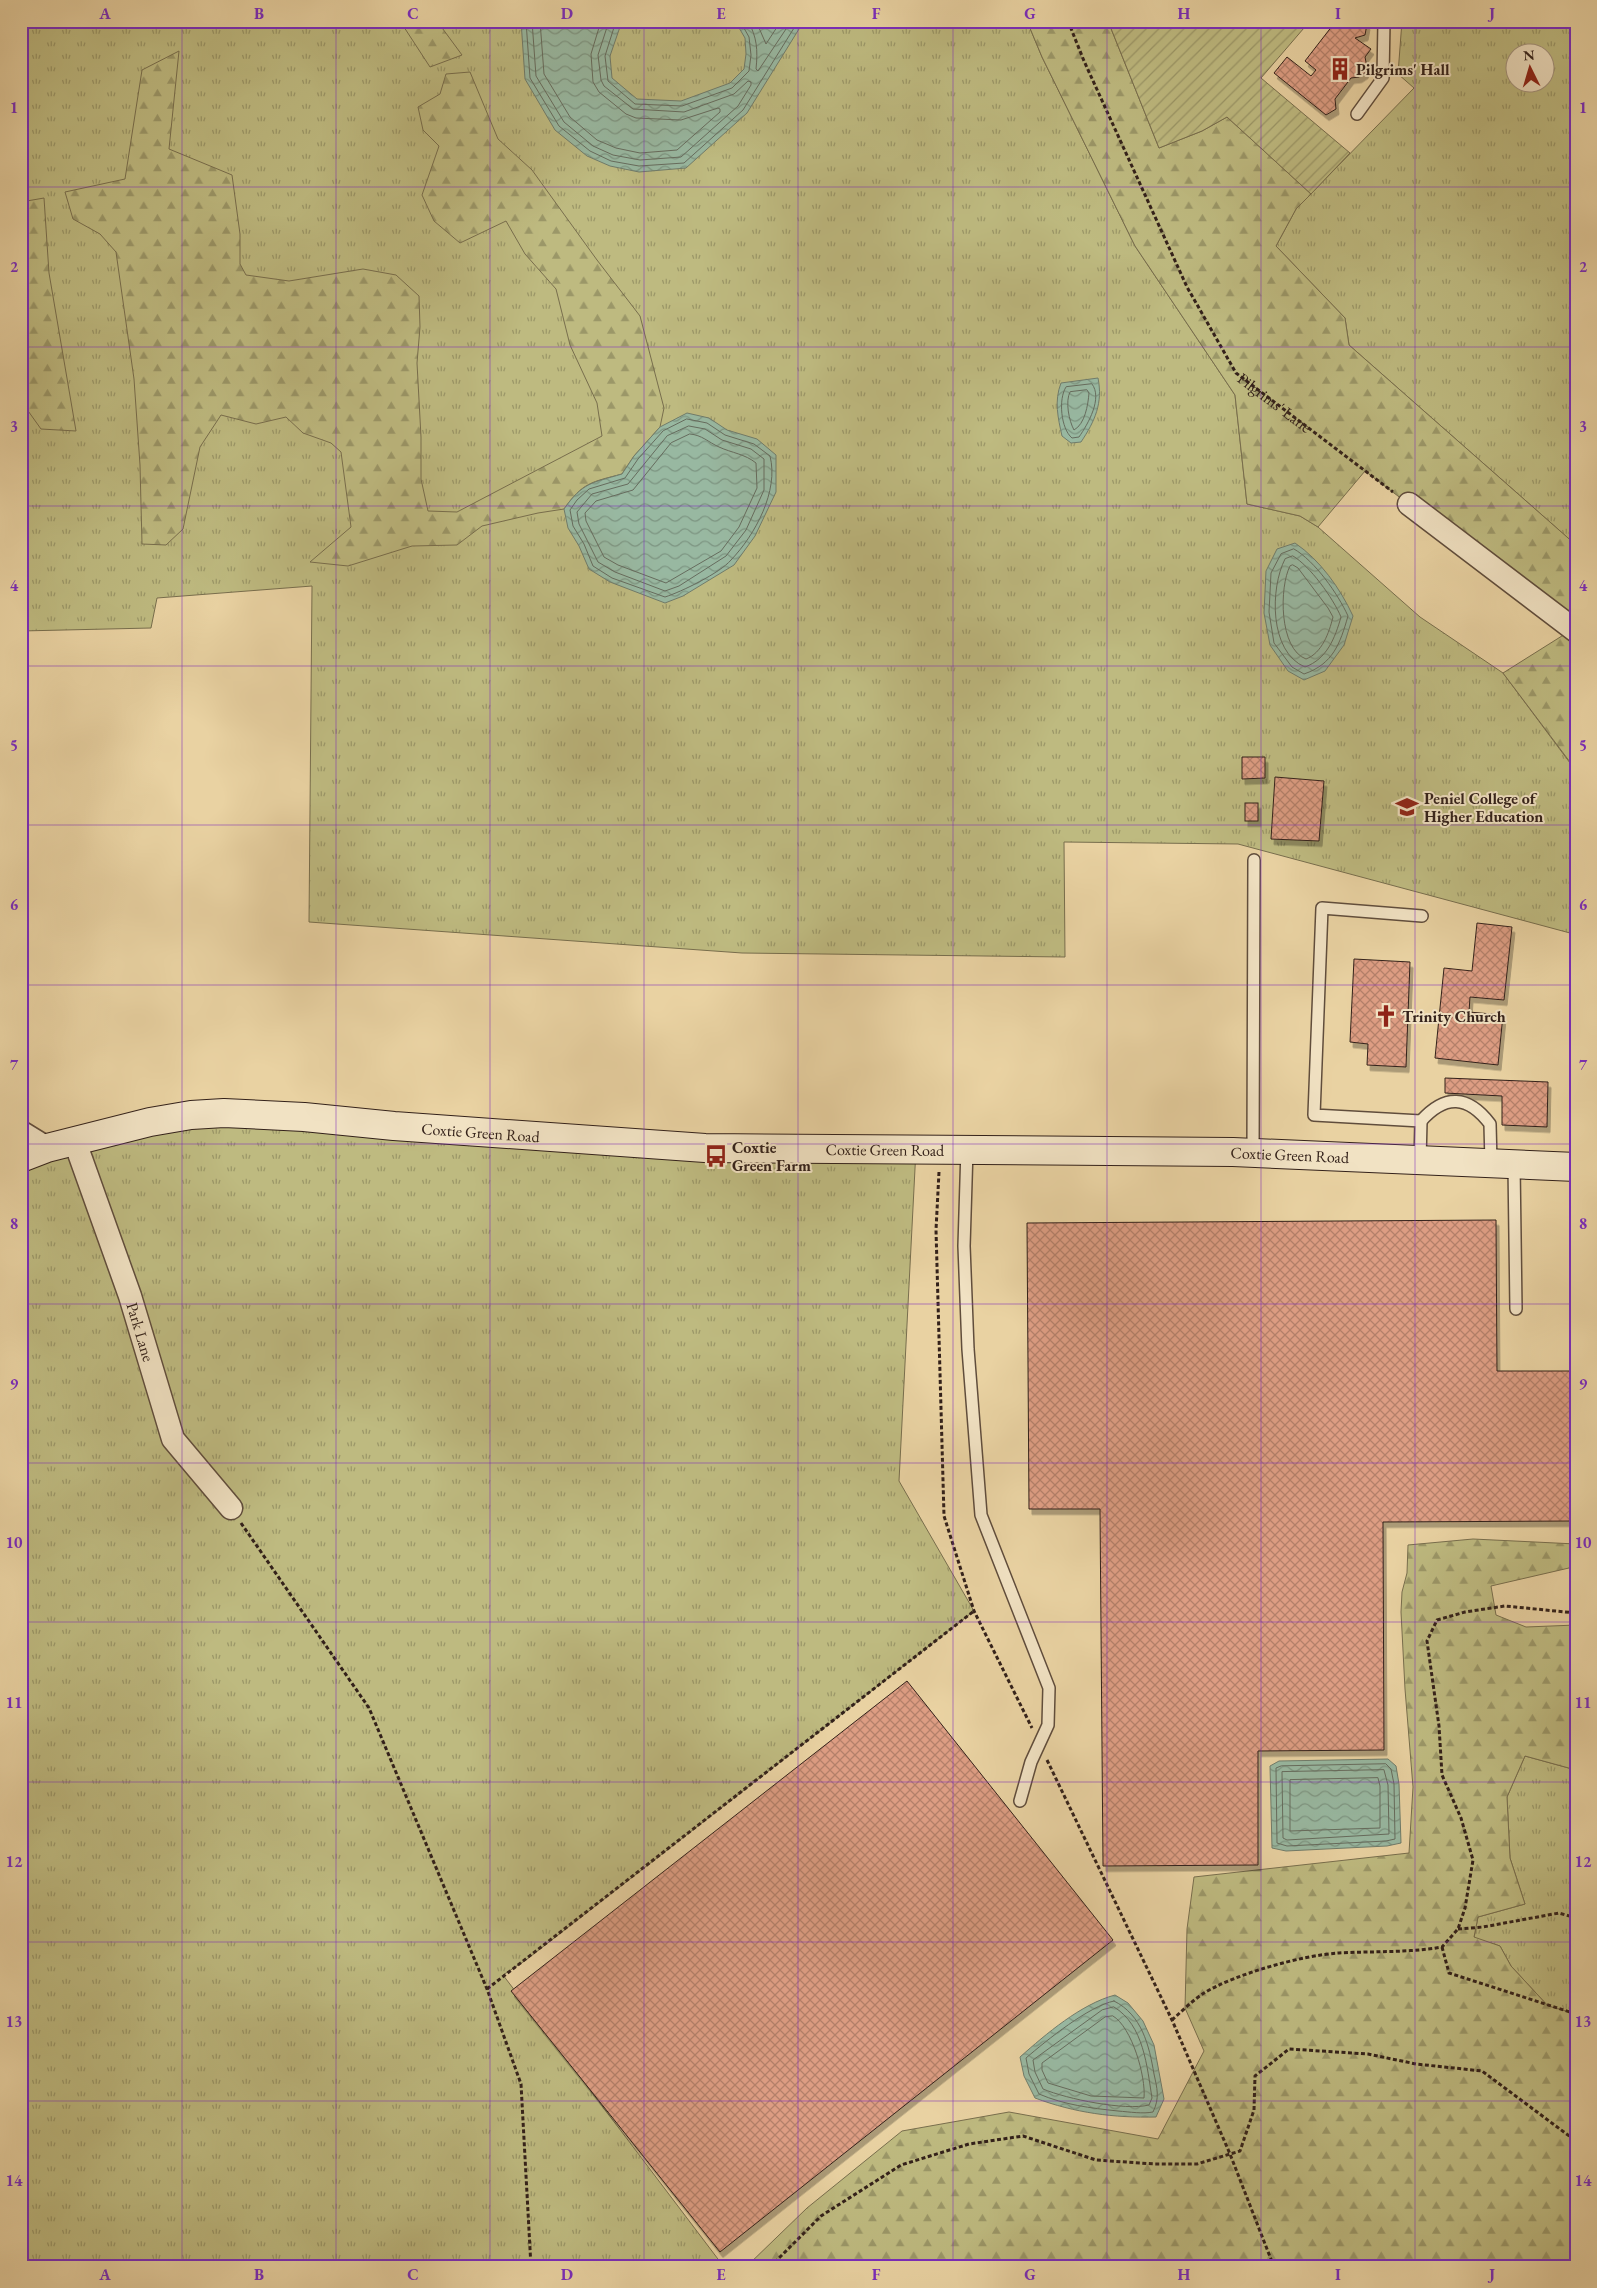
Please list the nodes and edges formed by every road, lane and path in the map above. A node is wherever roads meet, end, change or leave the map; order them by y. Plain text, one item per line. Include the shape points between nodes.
1 (1068, 21) edge
2 (1384, 21) edge
3 (1357, 114) dead end
4 (1410, 504) joint
5 (1576, 631) edge
6 (1254, 860) dead end
7 (1422, 916) dead end
8 (1422, 1121) junction
9 (21, 1132) edge
10 (75, 1142) junction
11 (47, 1148) junction
12 (967, 1149) junction
13 (1253, 1153) junction
14 (21, 1158) edge
15 (1420, 1161) junction
16 (1503, 1164) junction
17 (1576, 1168) edge
18 (1516, 1308) dead end
19 (231, 1508) joint
20 (974, 1611) dead end
21 (1576, 1613) edge
22 (1020, 1801) dead end
23 (1576, 1918) edge
24 (1458, 1929) junction
25 (1442, 1946) junction
26 (487, 1989) junction
27 (1576, 2014) edge
28 (1172, 2020) dead end
29 (1576, 2141) edge
30 (1230, 2154) junction
31 (531, 2267) edge
32 (770, 2267) edge
33 (1274, 2267) edge

1 - 4 path, Pilgrims' Lane via 1187,287 1236,373
2 - 3 lane via 1383,78
4 - 5 street
6 - 13 lane
7 - 8 lane via 1322,908 1314,1115
8 - 15 lane
8 - 16 lane via 1443,1102 1472,1105 1490,1124
9 - 11 street
10 - 11 street, Coxtie Green Road
10 - 12 street, Coxtie Green Road via 150,1122 224,1113 705,1148
10 - 19 street, Park Lane via 130,1296 172,1439
11 - 14 street, Coxtie Green Road
12 - 13 street, Coxtie Green Road
12 - 22 lane via 964,1246 968,1350 981,1515 1049,1688 1048,1725 1031,1762
13 - 15 street, Coxtie Green Road
15 - 16 street, Coxtie Green Road
16 - 17 street, Coxtie Green Road
16 - 18 lane
19 - 26 path via 369,1708
20 - 26 path
21 - 24 path via 1505,1606 1465,1612 1437,1620 1427,1641 1439,1726 1442,1776 1461,1818 1473,1860
23 - 24 path via 1559,1914
24 - 25 path
25 - 27 path via 1449,1973
25 - 28 path via 1388,1953 1338,1953 1290,1962 1235,1979 1204,1993
26 - 31 path via 521,2084
29 - 30 path via 1482,2072 1368,2054 1289,2049 1255,2076 1254,2110 1240,2151
30 - 32 path via 1197,2164 1155,2164 1096,2160 1023,2136 969,2144 901,2165 821,2216
30 - 33 path

